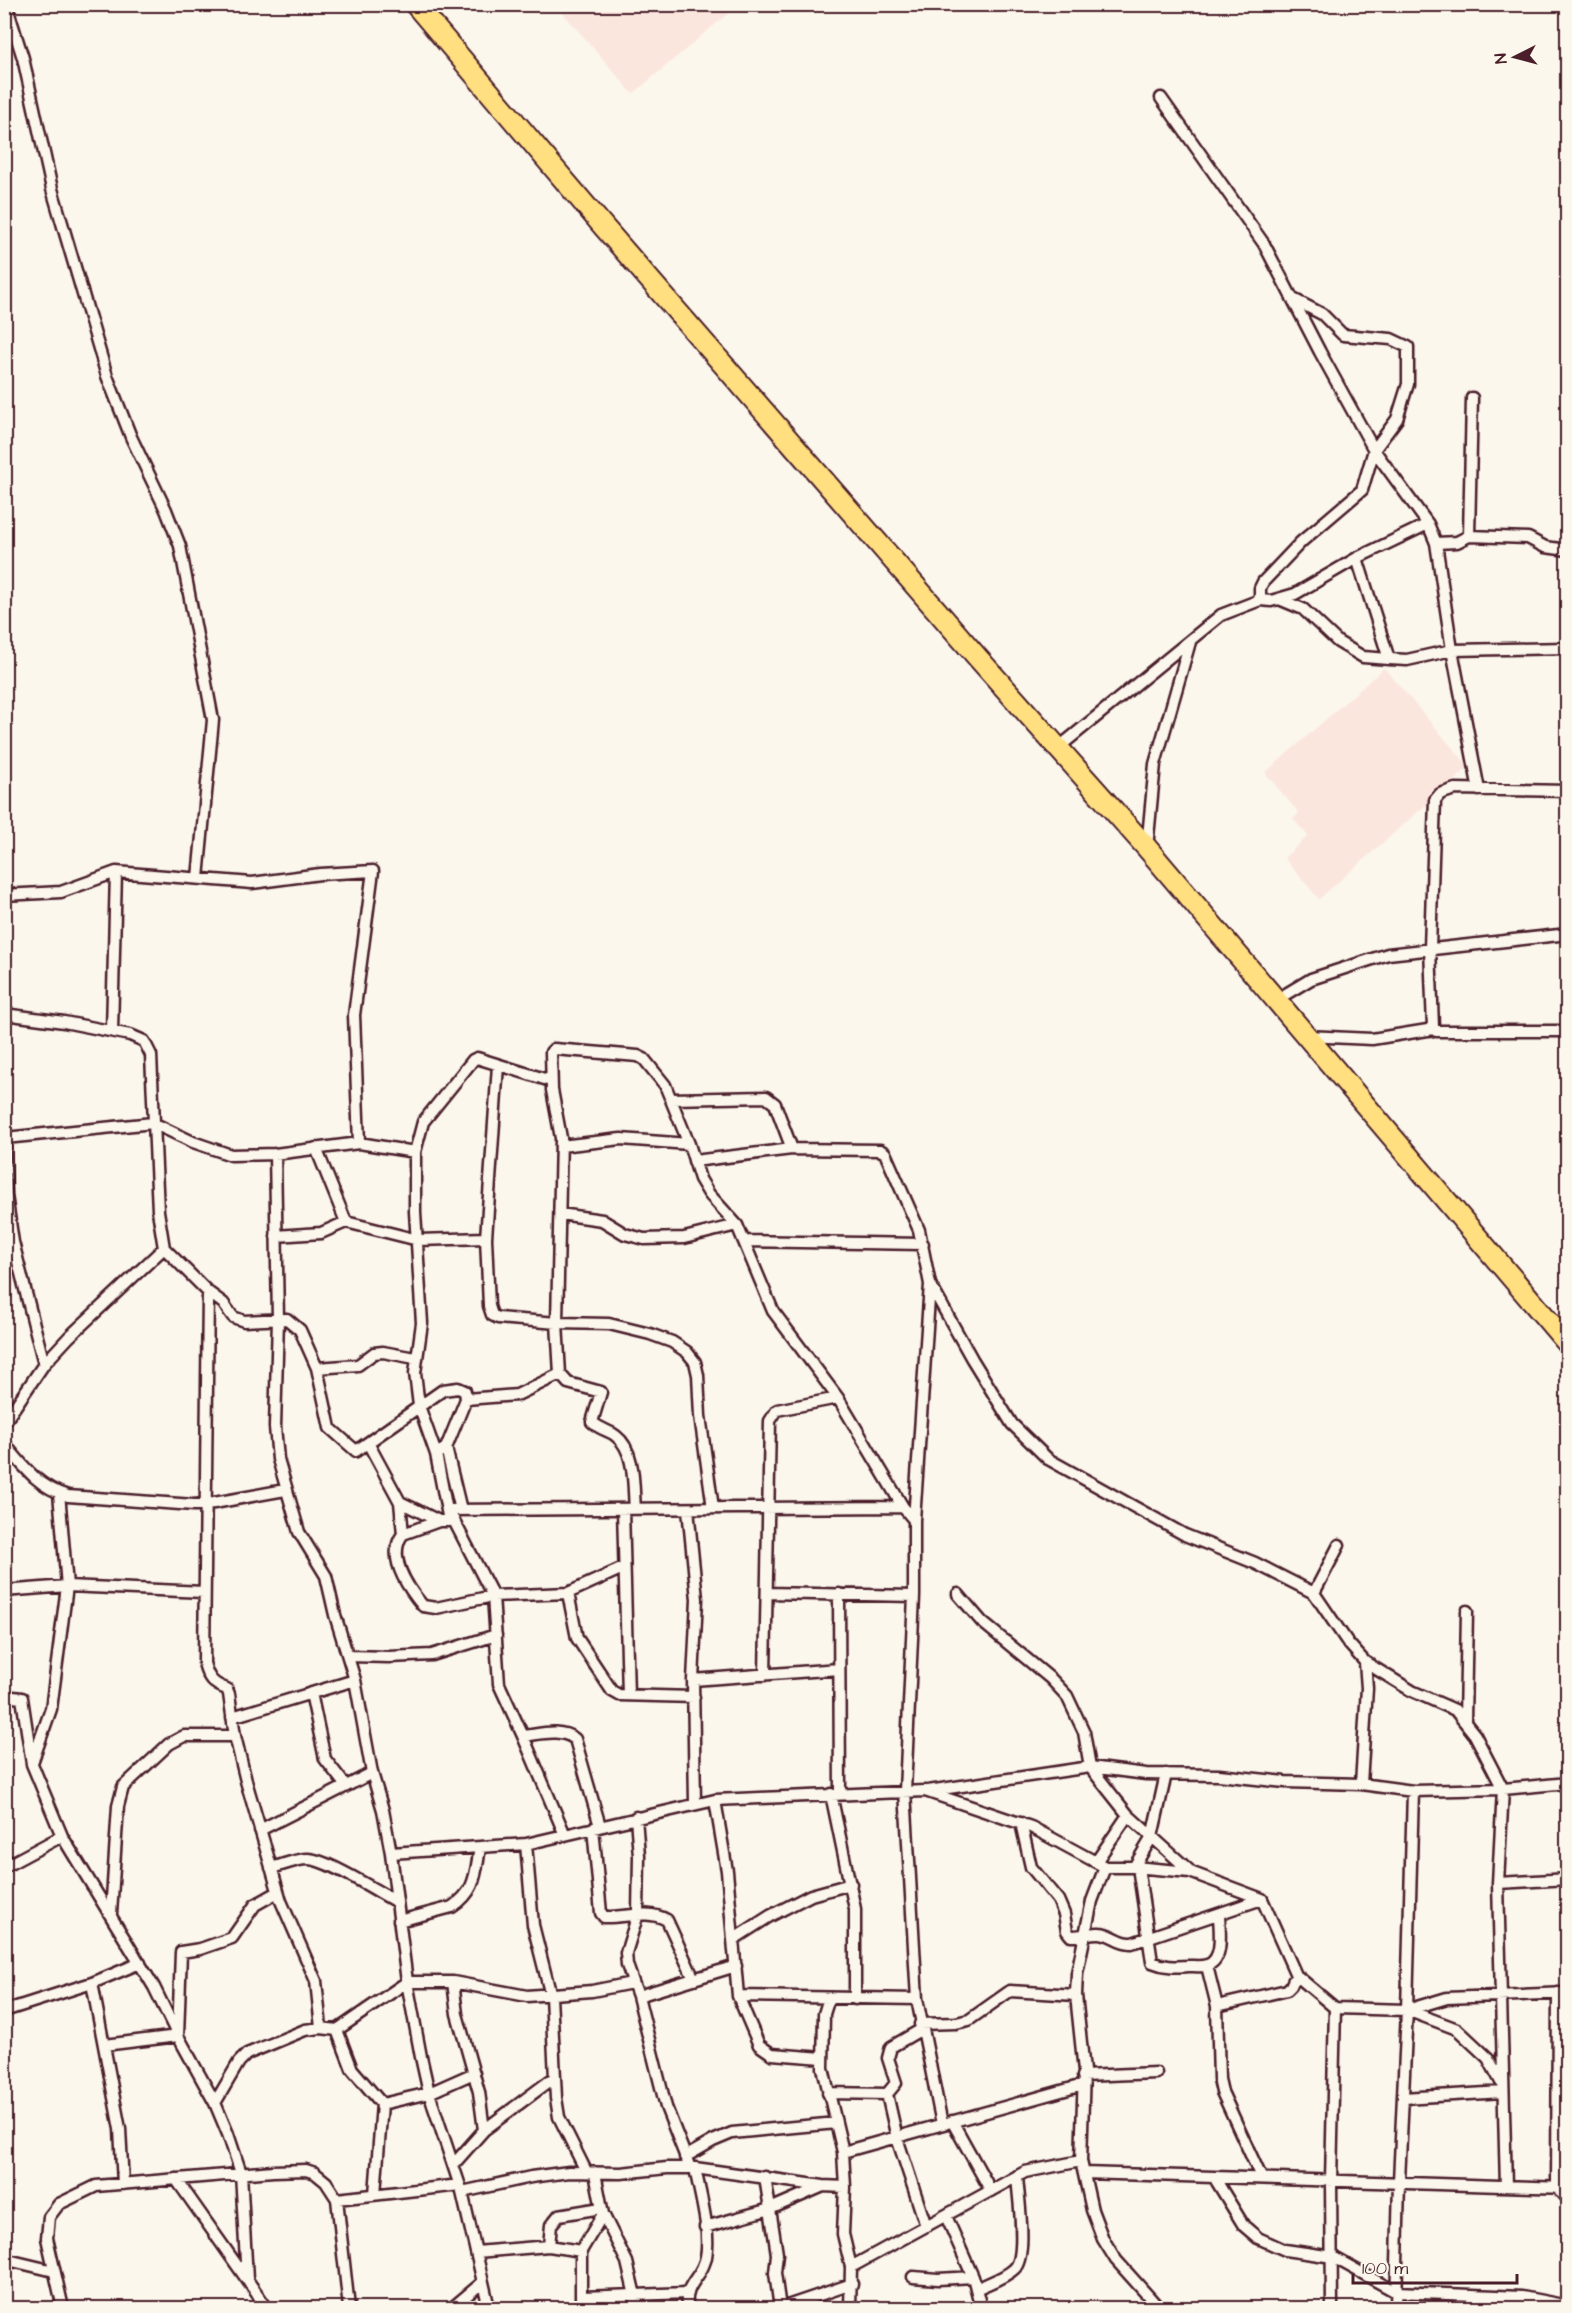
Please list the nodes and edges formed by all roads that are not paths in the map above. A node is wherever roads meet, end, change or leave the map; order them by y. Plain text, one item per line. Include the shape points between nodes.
1 (6, 4) edge
2 (415, 4) edge
3 (1161, 98) dead end
4 (1292, 299) junction
5 (1472, 398) dead end
6 (1374, 450) junction
7 (1428, 525) junction
8 (1469, 536) junction
9 (1436, 543) junction
10 (1568, 549) edge
11 (1357, 558) junction
12 (1278, 599) junction
13 (1260, 600) junction
14 (1190, 642) junction
15 (1568, 648) edge
16 (1452, 650) junction
17 (1389, 659) junction
18 (1058, 748) junction
19 (1479, 790) junction
20 (1568, 791) edge
21 (1147, 848) junction
22 (116, 872) junction
23 (198, 878) junction
24 (4, 895) edge
25 (1568, 934) edge
26 (1430, 948) junction
27 (1276, 1000) junction
28 (4, 1014) edge
29 (1434, 1029) junction
30 (112, 1031) junction
31 (1568, 1031) edge
32 (1306, 1036) junction
33 (498, 1065) junction
34 (551, 1081) junction
35 (672, 1099) junction
36 (153, 1123) junction
37 (4, 1138) edge
38 (359, 1143) junction
39 (688, 1144) junction
40 (561, 1146) junction
41 (316, 1148) junction
42 (792, 1149) junction
43 (415, 1152) junction
44 (275, 1154) junction
45 (694, 1161) junction
46 (560, 1214) junction
47 (346, 1222) junction
48 (738, 1225) junction
49 (276, 1236) junction
50 (486, 1238) junction
51 (418, 1239) junction
52 (746, 1241) junction
53 (923, 1244) junction
54 (164, 1248) junction
55 (930, 1284) junction
56 (208, 1292) junction
57 (278, 1319) junction
58 (558, 1323) junction
59 (1568, 1344) edge
60 (416, 1358) junction
61 (44, 1364) junction
62 (317, 1368) junction
63 (560, 1374) junction
64 (838, 1398) junction
65 (466, 1399) junction
66 (419, 1406) junction
67 (4, 1423) edge
68 (4, 1443) edge
69 (368, 1443) junction
70 (446, 1448) junction
71 (436, 1454) junction
72 (285, 1490) junction
73 (58, 1493) junction
74 (400, 1502) junction
75 (206, 1504) junction
76 (903, 1507) junction
77 (713, 1508) junction
78 (768, 1508) junction
79 (623, 1509) junction
80 (635, 1509) junction
81 (688, 1509) junction
82 (461, 1510) junction
83 (446, 1518) junction
84 (914, 1520) junction
85 (403, 1534) junction
86 (1339, 1545) dead end
87 (623, 1568) junction
88 (67, 1586) junction
89 (4, 1591) edge
90 (204, 1592) junction
91 (567, 1593) junction
92 (767, 1593) junction
93 (1314, 1593) junction
94 (839, 1594) junction
95 (958, 1594) dead end
96 (493, 1596) junction
97 (914, 1596) junction
98 (1467, 1611) dead end
99 (496, 1635) junction
100 (348, 1656) junction
101 (1365, 1662) junction
102 (839, 1670) junction
103 (765, 1675) junction
104 (355, 1680) junction
105 (693, 1680) junction
106 (311, 1693) junction
107 (628, 1695) junction
108 (4, 1696) edge
109 (694, 1697) junction
110 (232, 1717) junction
111 (1465, 1721) junction
112 (235, 1736) junction
113 (524, 1736) junction
114 (32, 1764) junction
115 (1090, 1767) junction
116 (372, 1773) junction
117 (1166, 1774) junction
118 (1568, 1783) edge
119 (1361, 1784) junction
120 (346, 1786) junction
121 (1503, 1790) junction
122 (905, 1791) junction
123 (925, 1791) junction
124 (1413, 1791) junction
125 (835, 1794) junction
126 (715, 1800) junction
127 (695, 1803) junction
128 (1128, 1815) junction
129 (636, 1817) junction
130 (1021, 1823) junction
131 (596, 1827) junction
132 (260, 1830) junction
133 (565, 1835) junction
134 (62, 1836) junction
135 (1152, 1838) junction
136 (526, 1844) junction
137 (480, 1848) junction
138 (391, 1854) junction
139 (1100, 1865) junction
140 (4, 1867) edge
141 (1136, 1867) junction
142 (271, 1868) junction
143 (1190, 1872) junction
144 (1568, 1879) edge
145 (1498, 1883) junction
146 (851, 1884) junction
147 (278, 1892) junction
148 (1262, 1899) junction
149 (397, 1902) junction
150 (111, 1914) junction
151 (638, 1914) junction
152 (1219, 1914) junction
153 (399, 1921) junction
154 (1085, 1935) junction
155 (1148, 1938) junction
156 (734, 1939) junction
157 (140, 1963) junction
158 (1207, 1965) junction
159 (736, 1966) junction
160 (1296, 1975) junction
161 (694, 1979) junction
162 (407, 1982) junction
163 (453, 1982) junction
164 (92, 1983) junction
165 (632, 1983) junction
166 (1563, 1993) edge
167 (1076, 1995) junction
168 (551, 1996) junction
169 (638, 1996) junction
170 (738, 1996) junction
171 (1500, 1996) junction
172 (818, 1997) junction
173 (829, 1998) junction
174 (855, 1999) junction
175 (917, 1999) junction
176 (1217, 2006) junction
177 (1335, 2008) junction
178 (1407, 2010) junction
179 (4, 2011) edge
180 (824, 2014) junction
181 (321, 2028) junction
182 (922, 2030) junction
183 (337, 2031) junction
184 (178, 2036) junction
185 (104, 2045) junction
186 (822, 2058) junction
187 (474, 2073) junction
188 (1156, 2073) dead end
189 (555, 2077) junction
190 (1083, 2080) junction
191 (1503, 2089) junction
192 (429, 2093) junction
193 (828, 2093) junction
194 (887, 2094) junction
195 (1403, 2098) junction
196 (215, 2103) junction
197 (382, 2104) junction
198 (947, 2122) junction
199 (836, 2123) junction
200 (484, 2130) junction
201 (897, 2138) junction
202 (843, 2152) junction
203 (1081, 2161) junction
204 (690, 2165) junction
205 (453, 2166) junction
206 (590, 2172) junction
207 (1084, 2173) junction
208 (241, 2174) junction
209 (1017, 2176) junction
210 (765, 2177) junction
211 (1215, 2177) junction
212 (1261, 2177) junction
213 (176, 2179) junction
214 (1331, 2181) junction
215 (1399, 2181) junction
216 (123, 2184) junction
217 (823, 2186) junction
218 (1506, 2186) junction
219 (845, 2187) junction
220 (461, 2188) junction
221 (1562, 2188) edge
222 (991, 2191) junction
223 (375, 2194) junction
224 (337, 2199) junction
225 (1568, 2200) edge
226 (770, 2209) junction
227 (602, 2211) junction
228 (946, 2216) junction
229 (927, 2226) junction
230 (705, 2227) junction
231 (549, 2246) junction
232 (581, 2251) junction
233 (476, 2252) junction
234 (1333, 2257) junction
235 (4, 2259) edge
236 (851, 2267) junction
237 (54, 2271) junction
238 (913, 2277) dead end
239 (973, 2277) junction
240 (247, 2279) junction
241 (483, 2282) junction
242 (852, 2284) junction
243 (976, 2289) junction
244 (1396, 2292) junction
245 (687, 2293) junction
246 (636, 2296) junction
247 (581, 2303) edge
248 (1568, 2306) edge
249 (63, 2308) edge
250 (267, 2308) edge
251 (350, 2308) edge
252 (452, 2308) edge
253 (489, 2308) edge
254 (638, 2308) edge
255 (687, 2308) edge
256 (786, 2308) edge
257 (850, 2308) edge
258 (981, 2308) edge
259 (1159, 2308) edge
260 (1332, 2308) edge
261 (1396, 2308) edge

1 - 23 street via 52,189 107,376 180,546 213,720
2 - 18 highway via 610,235
3 - 4 street via 1264,244
4 - 6 street
4 - 6 street via 1322,314 1343,335 1391,339 1408,346 1408,384 1397,419
5 - 8 street
6 - 7 street
6 - 13 street via 1362,490 1301,542 1263,582
7 - 9 street
7 - 11 street
8 - 9 street via 1457,542
8 - 10 street via 1528,538 1545,547
9 - 16 street
11 - 12 street via 1295,594
11 - 17 street
12 - 13 street
12 - 17 street via 1303,609 1338,642 1363,657
13 - 14 street via 1221,615
14 - 18 street
14 - 21 street via 1155,764
15 - 16 street
16 - 17 street via 1407,660
16 - 19 street
18 - 21 highway
19 - 20 street
19 - 26 street via 1446,791 1435,800
21 - 27 highway
22 - 23 street
22 - 24 street via 61,892
22 - 30 street
23 - 38 street via 252,883 373,871 354,1015
25 - 26 street
26 - 27 street via 1388,954 1334,970
26 - 29 street
27 - 32 highway
28 - 30 street
29 - 31 street
29 - 32 street via 1372,1039
30 - 36 street via 144,1041 149,1049
32 - 59 highway
33 - 34 street
33 - 43 street via 477,1058 468,1063 423,1122
33 - 50 street
34 - 35 street via 554,1049 631,1054 644,1059
34 - 40 street
35 - 39 street
35 - 42 street via 766,1097 775,1104
36 - 37 street
36 - 44 street via 220,1153
36 - 54 street
37 - 61 street via 6,1195 14,1242
38 - 41 street
38 - 43 street
39 - 40 street via 621,1139
39 - 45 street
40 - 46 street
41 - 44 street
41 - 47 street
42 - 45 street
42 - 53 street via 885,1153
43 - 51 street
44 - 49 street
45 - 48 street via 709,1194
46 - 48 street via 602,1220 625,1234 644,1239 684,1238
46 - 58 street
47 - 49 street via 321,1233
47 - 51 street
48 - 52 street
49 - 57 street
50 - 51 street
50 - 58 street via 492,1315
51 - 60 street via 422,1323
52 - 53 street
52 - 64 street via 773,1311
53 - 55 street
54 - 56 street
54 - 61 street
55 - 84 street
55 - 93 street via 1012,1424 1048,1458 1185,1535 1255,1563
56 - 57 street via 239,1320
56 - 75 street
57 - 62 street via 289,1320 300,1330
57 - 72 street via 275,1427
58 - 63 street
58 - 77 street via 609,1324 650,1334 687,1352 695,1362
60 - 62 street via 383,1352 374,1353 358,1365
60 - 66 street
61 - 67 street
62 - 69 street via 330,1428 356,1451
63 - 65 street via 517,1395
63 - 80 street via 568,1383 601,1392 592,1422 601,1431 616,1435 630,1458
64 - 76 street
64 - 78 street via 773,1413
65 - 66 street via 465,1391 458,1388 443,1390
65 - 70 street
66 - 69 street
66 - 71 street
68 - 73 street via 32,1476
69 - 74 street
70 - 71 street
70 - 82 street
71 - 83 street
72 - 75 street
72 - 100 street via 299,1532 326,1576
73 - 75 street
73 - 88 street
74 - 83 street
74 - 85 street
75 - 90 street
76 - 78 street
76 - 84 street
77 - 78 street
77 - 81 street
78 - 92 street
79 - 80 street
79 - 82 street
79 - 87 street
80 - 81 street
81 - 105 street via 697,1599
82 - 83 street
83 - 85 street
83 - 96 street
84 - 97 street
85 - 96 street via 396,1547 403,1575 423,1605 436,1608
86 - 93 street
87 - 91 street
87 - 107 street
88 - 89 street
88 - 90 street
88 - 114 street via 51,1709
90 - 110 street via 207,1677 227,1689
91 - 96 street
91 - 107 street via 577,1638 612,1691
92 - 94 street
92 - 103 street
93 - 101 street
94 - 97 street
94 - 102 street
95 - 115 street via 982,1622 1067,1696 1084,1732
96 - 99 street
97 - 122 street
98 - 111 street
99 - 100 street via 432,1655
99 - 113 street via 499,1684
100 - 104 street
101 - 111 street via 1412,1691 1444,1703
101 - 119 street via 1368,1688
102 - 103 street
102 - 125 street
103 - 105 street
104 - 106 street
104 - 116 street
105 - 109 street
106 - 110 street
106 - 120 street via 325,1759
107 - 109 street
108 - 114 street via 22,1698
109 - 127 street
110 - 112 street
111 - 121 street
112 - 132 street
112 - 150 street via 184,1736 169,1744 123,1787 118,1806
113 - 131 street via 558,1732 575,1739
113 - 133 street
114 - 134 street
115 - 117 street
115 - 123 street
115 - 128 street
116 - 120 street
116 - 138 street
117 - 119 street
117 - 135 street
118 - 121 street
119 - 124 street
120 - 132 street
121 - 124 street
121 - 145 street
122 - 123 street
122 - 125 street
122 - 175 street
123 - 130 street
124 - 178 street
125 - 126 street
125 - 146 street
126 - 127 street
126 - 156 street
127 - 129 street
128 - 135 street
128 - 139 street
129 - 131 street
129 - 151 street
130 - 139 street
130 - 154 street via 1029,1862 1061,1907 1069,1934
131 - 133 street
131 - 151 street via 601,1913 604,1917
132 - 142 street
133 - 136 street
134 - 140 street
134 - 150 street
135 - 141 street
135 - 143 street
136 - 137 street
136 - 168 street via 533,1925
137 - 138 street
137 - 153 street via 474,1884 468,1894 452,1907
138 - 149 street
139 - 141 street
139 - 154 street
141 - 143 street
141 - 155 street
142 - 147 street
142 - 149 street via 313,1859
143 - 148 street
144 - 145 street
145 - 171 street
146 - 156 street via 811,1895
146 - 174 street via 855,1909
147 - 181 street via 316,1981
147 - 184 street via 255,1905 232,1938 181,1952
148 - 152 street
148 - 160 street
149 - 153 street
150 - 157 street
151 - 161 street via 667,1920
151 - 165 street via 626,1953
152 - 155 street
152 - 158 street via 1218,1956
153 - 162 street
154 - 155 street via 1102,1933 1127,1943
154 - 167 street
155 - 158 street via 1152,1962 1163,1967
156 - 159 street
157 - 164 street
157 - 184 street
158 - 176 street
159 - 161 street
159 - 170 street
160 - 176 street via 1287,1990
160 - 177 street
161 - 169 street
162 - 163 street
162 - 183 street
162 - 192 street
163 - 168 street via 527,1996
163 - 187 street via 457,2014
164 - 179 street
164 - 185 street
165 - 168 street
165 - 169 street
166 - 171 street
166 - 221 street
167 - 182 street via 1010,1991 969,2020
167 - 190 street
168 - 189 street
169 - 204 street via 666,2107
170 - 172 street
170 - 186 street via 759,2045 765,2050
171 - 178 street via 1447,1998
171 - 191 street
172 - 173 street
172 - 180 street
173 - 174 street
173 - 180 street
174 - 175 street
175 - 182 street
176 - 212 street via 1222,2092
177 - 178 street
177 - 214 street
178 - 191 street via 1457,2029 1488,2058
178 - 195 street
180 - 186 street
181 - 183 street
181 - 196 street via 305,2030 247,2054
182 - 194 street via 891,2047 888,2058 896,2083
182 - 198 street
183 - 197 street via 352,2069
184 - 185 street
184 - 196 street
185 - 216 street via 120,2129
186 - 193 street
187 - 192 street
187 - 200 street
188 - 190 street
189 - 200 street
189 - 206 street via 559,2117
190 - 198 street
190 - 203 street
191 - 195 street
191 - 218 street
192 - 197 street
192 - 205 street
193 - 194 street
193 - 199 street
194 - 201 street
195 - 215 street
196 - 208 street
197 - 223 street
198 - 201 street
198 - 222 street
199 - 202 street
199 - 204 street via 732,2133 713,2140
200 - 205 street
201 - 202 street
201 - 229 street
202 - 219 street
203 - 207 street
203 - 209 street
204 - 206 street
204 - 210 street
204 - 230 street
205 - 220 street
206 - 220 street
206 - 227 street
207 - 211 street
207 - 259 street via 1092,2210 1104,2239 1116,2259
208 - 213 street
208 - 224 street via 306,2170 326,2182
208 - 240 street
209 - 222 street
209 - 243 street via 1019,2262 1011,2272
210 - 217 street
210 - 226 street
211 - 212 street
211 - 234 street via 1244,2226 1258,2238 1285,2250
212 - 214 street
213 - 216 street
213 - 240 street
214 - 215 street
214 - 234 street
215 - 218 street
215 - 244 street
216 - 237 street via 96,2186 59,2204 49,2217 47,2238
217 - 219 street
217 - 226 street
218 - 221 street
219 - 236 street via 843,2234
220 - 223 street
220 - 233 street
221 - 225 street
222 - 228 street
223 - 224 street
224 - 251 street
226 - 230 street
226 - 256 street via 777,2254 775,2273
227 - 231 street via 559,2215 551,2225
227 - 232 street
227 - 246 street via 627,2262
228 - 229 street
228 - 239 street
229 - 236 street
230 - 245 street via 707,2256
231 - 232 street
231 - 233 street
232 - 247 street
233 - 241 street
234 - 244 street
234 - 260 street
235 - 237 street
236 - 242 street
237 - 249 street
238 - 239 street
239 - 243 street
240 - 250 street
241 - 252 street
241 - 253 street
242 - 256 street
242 - 257 street
243 - 258 street
244 - 248 street via 1522,2296
244 - 261 street
245 - 246 street
245 - 255 street
246 - 247 street
246 - 254 street

